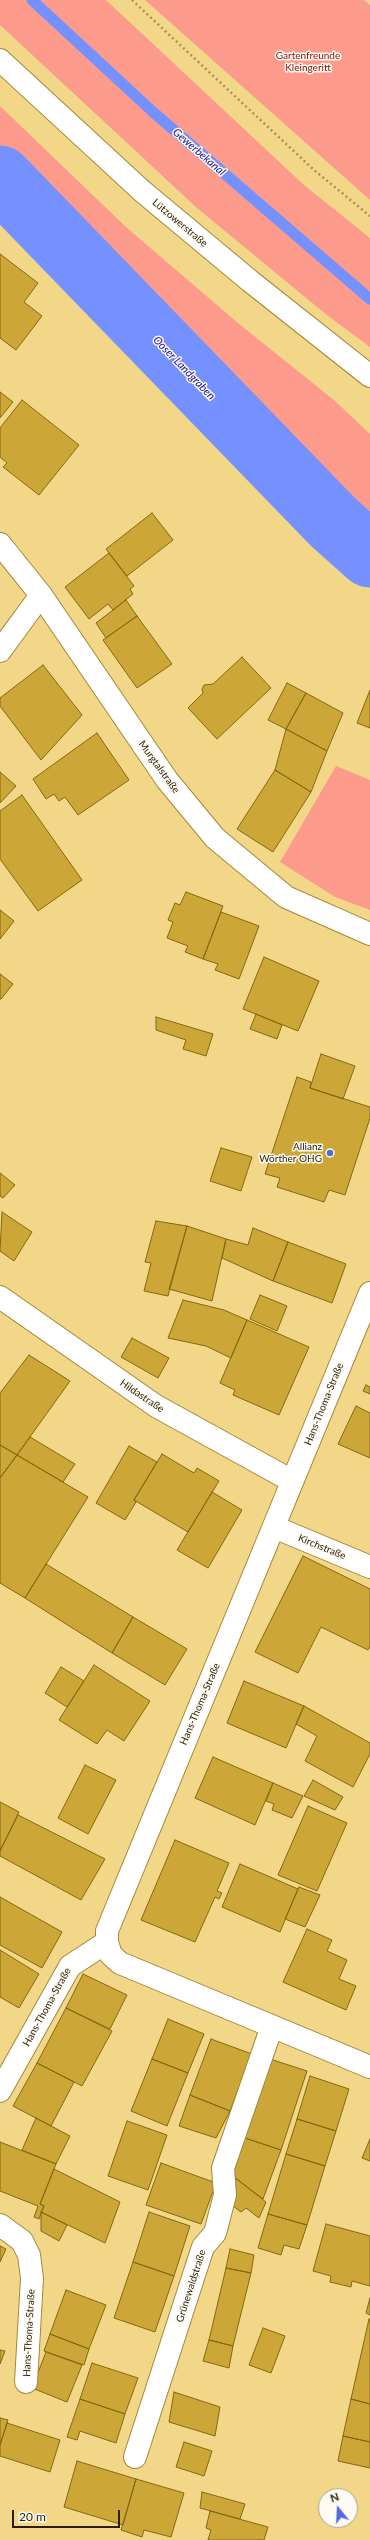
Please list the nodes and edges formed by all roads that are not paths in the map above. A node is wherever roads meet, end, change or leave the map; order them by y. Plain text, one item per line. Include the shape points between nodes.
1 (0, 60) edge
2 (370, 376) edge
3 (0, 544) edge
4 (41, 595) junction
5 (0, 652) edge
6 (370, 934) edge
7 (370, 1293) edge
8 (0, 1297) edge
9 (292, 1481) junction
10 (274, 1527) junction
11 (370, 1567) edge
12 (107, 1942) junction
13 (272, 2026) junction
14 (370, 2067) edge
15 (0, 2092) edge
16 (0, 2226) edge
17 (26, 2382) dead end
18 (135, 2457) dead end

1 - 2 street, Lützowerstraße via 142,191
3 - 4 street, Murgtalstraße
4 - 5 street
4 - 6 street, Murgtalstraße via 167,780 216,838 286,897
7 - 9 street, Hans-Thoma-Straße
8 - 9 street, Hildastraße via 156,1406
9 - 10 street, Hans-Thoma-Straße
10 - 11 street, Kirchstraße
10 - 12 street, Hans-Thoma-Straße via 107,1931
12 - 13 street via 111,1955 120,1963
12 - 15 street, Hans-Thoma-Straße via 70,1966
13 - 14 street
13 - 18 street, Grünewaldstraße via 223,2168 225,2195 215,2233 203,2246
16 - 17 street, Hans-Thoma-Straße via 22,2241 30,2255 32,2278

